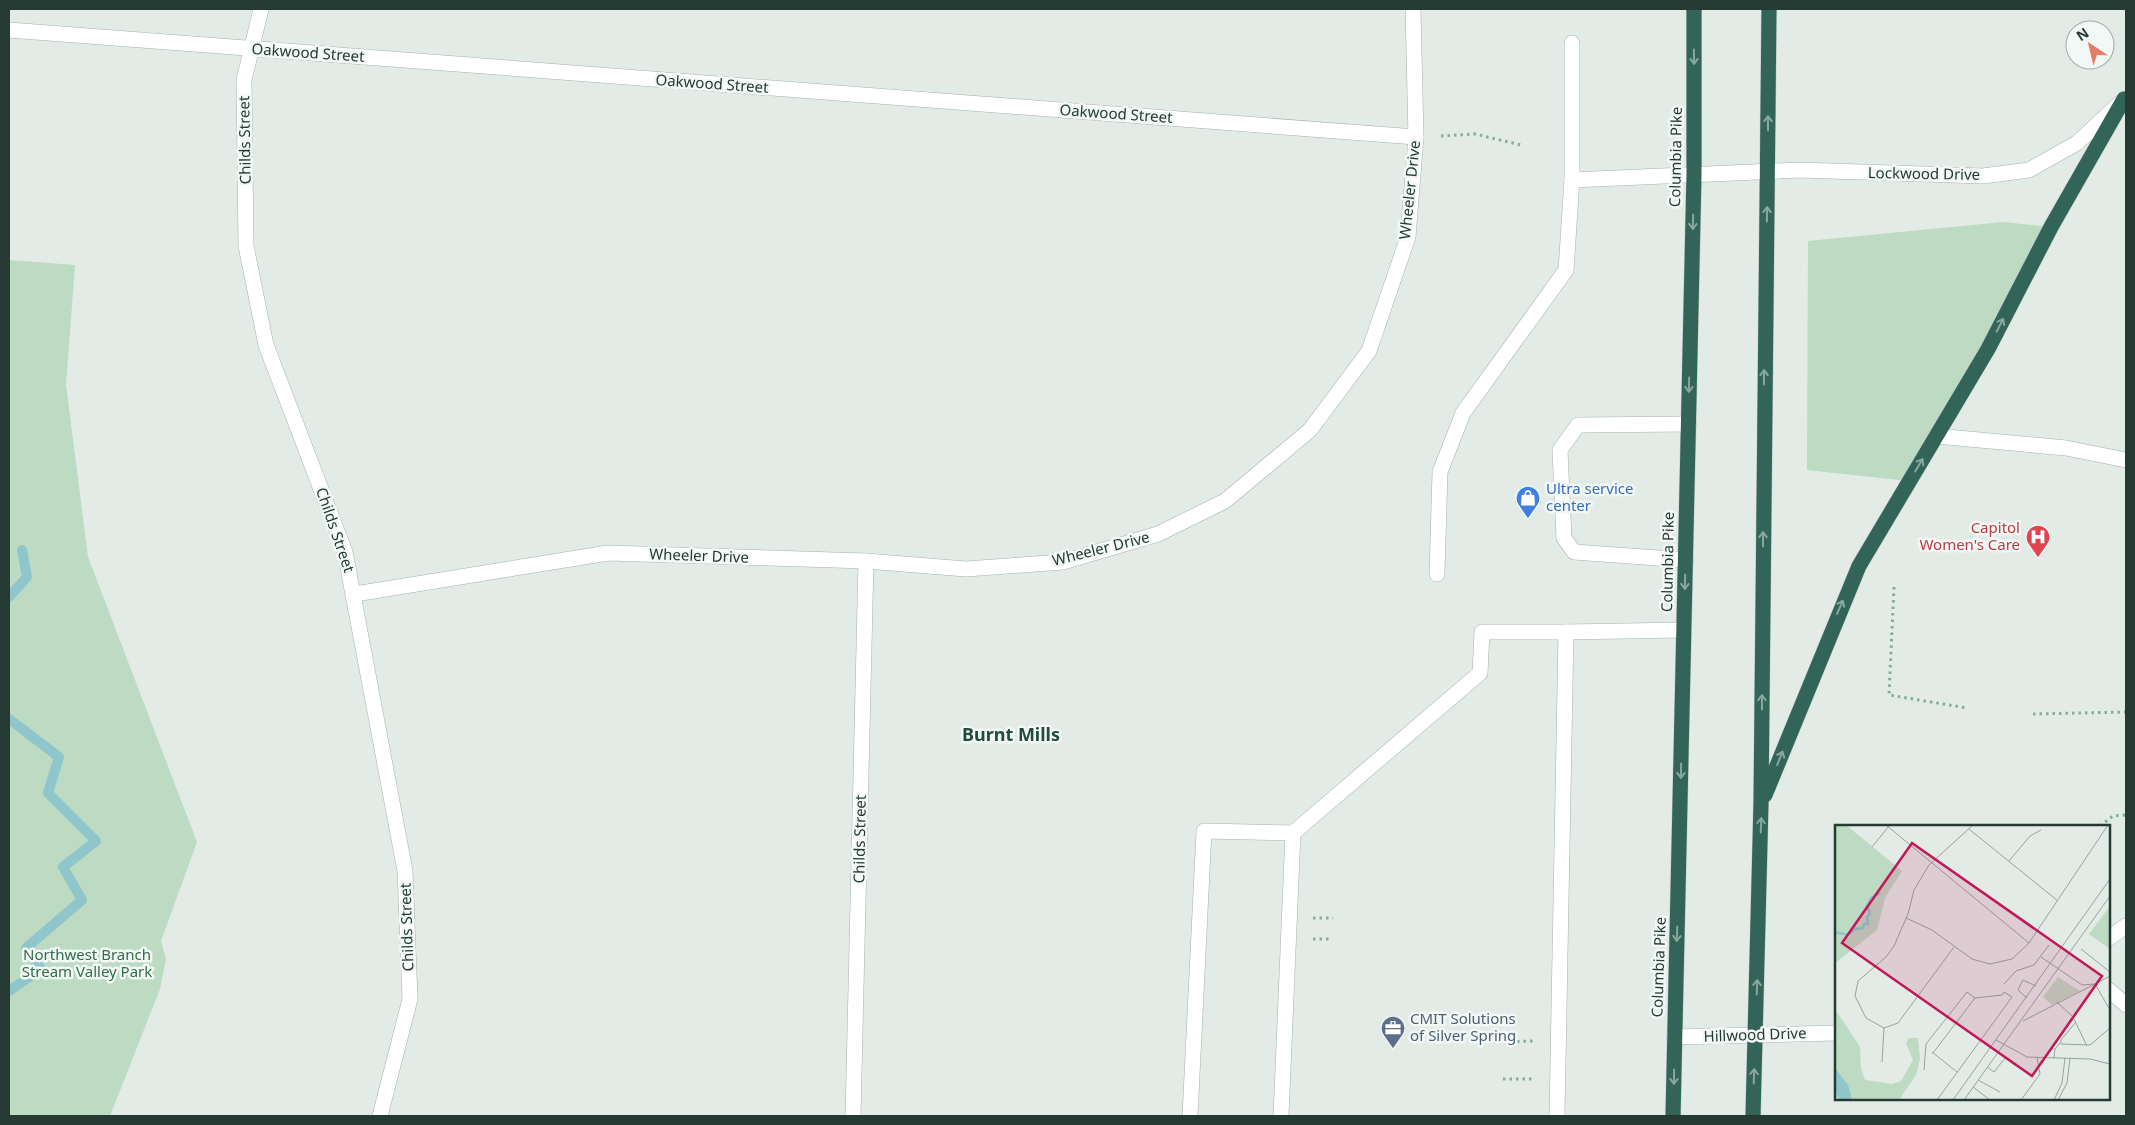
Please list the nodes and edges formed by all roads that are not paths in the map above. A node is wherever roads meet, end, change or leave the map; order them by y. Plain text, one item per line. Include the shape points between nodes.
1 (261, 9) edge
2 (1413, 9) edge
3 (1694, 9) edge
4 (1769, 9) edge
5 (9, 30) edge
6 (1572, 43) dead end
7 (251, 49) junction
8 (2126, 98) edge
9 (1416, 137) junction
10 (1768, 172) junction
11 (1694, 174) junction
12 (1572, 180) junction
13 (1689, 424) junction
14 (1936, 436) junction
15 (2126, 460) edge
16 (1686, 560) junction
17 (866, 561) junction
18 (1437, 574) dead end
19 (355, 594) junction
20 (1684, 630) junction
21 (1566, 632) junction
22 (1762, 803) junction
23 (1293, 833) junction
24 (2126, 926) edge
25 (2110, 937) edge
26 (2110, 991) edge
27 (2126, 1005) edge
28 (1835, 1033) edge
29 (1755, 1036) junction
30 (1674, 1037) junction
31 (380, 1116) edge
32 (853, 1116) edge
33 (1190, 1116) edge
34 (1281, 1116) edge
35 (1557, 1116) edge
36 (1673, 1116) edge
37 (1753, 1116) edge

1 - 7 street, Childs Street
2 - 9 street, Wheeler Drive
3 -> 11 highway, Columbia Pike
10 -> 4 highway
5 - 7 street, Oakwood Street
6 - 12 street
7 - 9 street, Oakwood Street
7 - 19 street, Childs Street via 244,80 246,246 266,345 345,552
8 - 10 street, Lockwood Drive via 2077,143 2029,170 1983,176 1800,170
14 -> 8 highway
9 - 17 street, Wheeler Drive via 1408,237 1369,351 1310,430 1225,501 1158,534 1063,562 966,569
10 - 11 street, Lockwood Drive
22 -> 10 highway
11 - 12 street, Lockwood Drive
11 -> 13 highway, Columbia Pike
12 - 18 street via 1566,270 1463,413 1440,472
13 - 16 highway, Columbia Pike
13 - 16 street via 1578,425 1560,450 1564,538 1574,552
14 - 15 street via 2066,448
22 -> 14 highway via 1858,566
16 -> 20 highway, Columbia Pike
17 - 19 street, Wheeler Drive via 608,553
17 - 32 street, Childs Street
19 - 31 street, Childs Street via 406,870 410,999
20 - 21 street
20 -> 30 highway, Columbia Pike
21 - 23 street via 1482,632 1480,673
21 - 35 street
29 -> 22 highway
23 - 33 street via 1204,831
23 - 34 street
24 - 25 street
26 - 27 street
28 - 29 street, Hillwood Drive
29 - 30 street, Hillwood Drive
37 -> 29 highway
30 -> 36 highway, Columbia Pike

